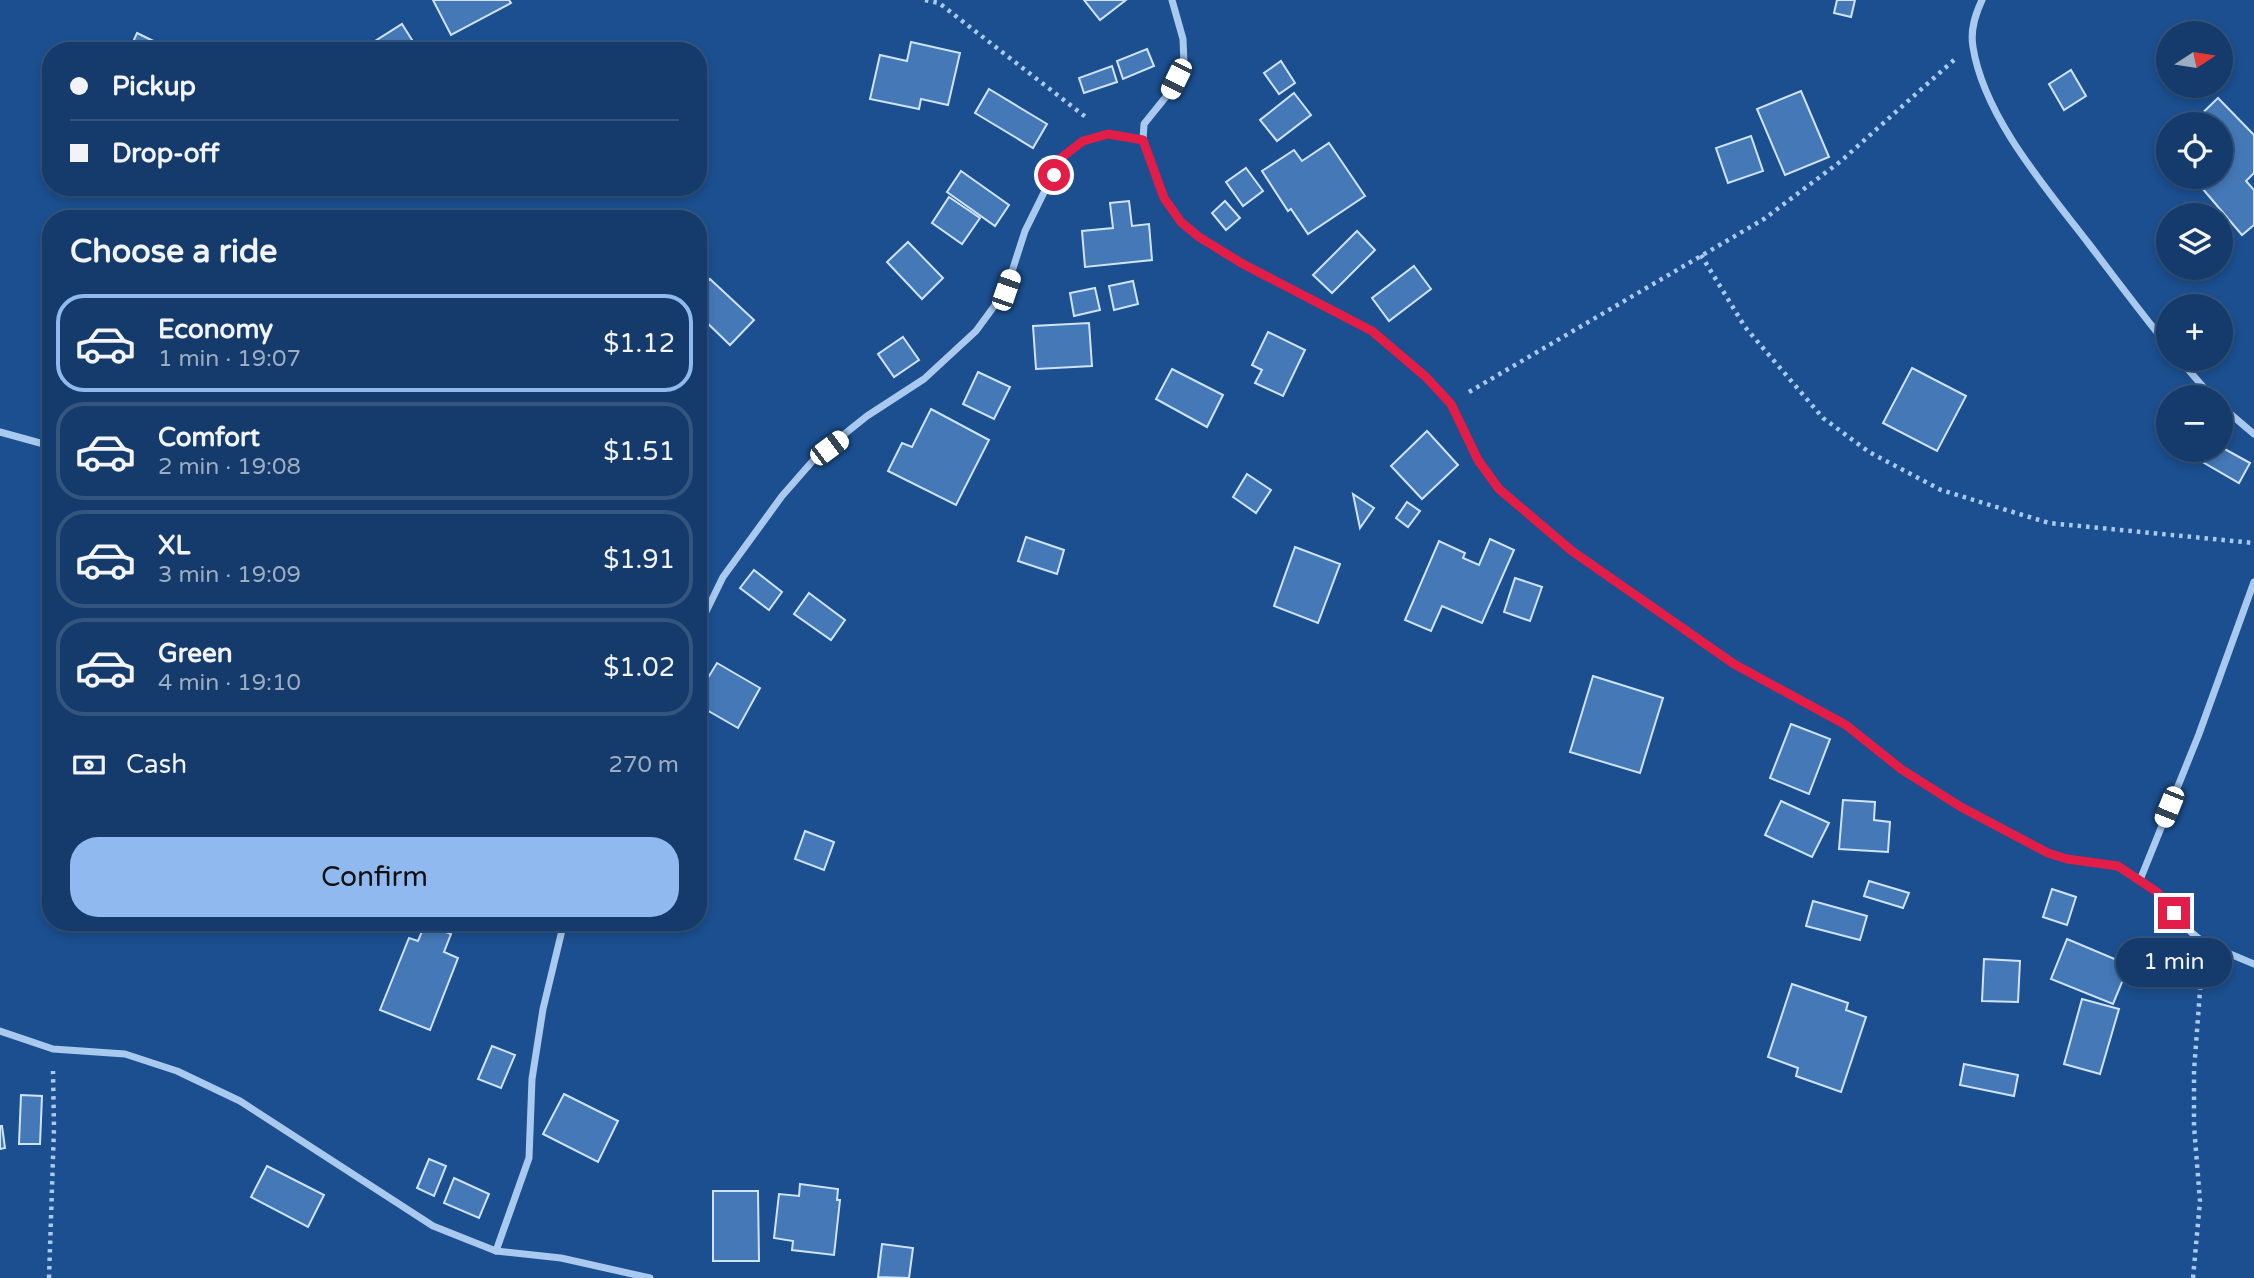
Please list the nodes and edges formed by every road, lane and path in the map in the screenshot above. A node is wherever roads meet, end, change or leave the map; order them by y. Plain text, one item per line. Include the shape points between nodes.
1 (925, 0) edge
2 (1172, 0) edge
3 (1982, 0) edge
4 (1972, 44) junction
5 (1108, 134) junction
6 (1143, 140) junction
7 (1701, 255) junction
8 (2156, 331) edge
9 (2189, 371) edge
10 (2202, 385) edge
11 (1451, 404) junction
12 (2233, 416) edge
13 (0, 432) edge
14 (2254, 434) edge
15 (42, 444) edge
16 (2254, 543) edge
17 (2254, 582) edge
18 (707, 610) edge
19 (2140, 880) junction
20 (562, 931) edge
21 (2204, 943) junction
22 (2254, 964) edge
23 (0, 1031) edge
24 (52, 1049) junction
25 (496, 1251) junction
26 (618, 1275) edge
27 (49, 1278) edge
28 (650, 1278) edge
29 (2193, 1278) edge

1 - 5 path via 939,3
2 - 6 street via 1184,38 1184,64 1169,93 1144,124
3 - 4 street via 1973,20
4 - 7 path via 1842,161 1764,219
4 - 8 street via 1979,73 2004,129
5 - 6 street
5 - 18 street via 1083,141 1061,158 1025,231 1006,290 976,331 923,379 817,456 723,577
6 - 11 street via 1164,198 1181,222 1243,264 1372,331
7 - 11 path
7 - 16 path via 1745,327 1823,418 1868,452 1941,490 2049,523
9 - 10 street
11 - 19 street via 1478,460 1499,489 1572,551 1734,664 1846,725 1901,769 1972,813 2048,853 2118,866
12 - 14 street
13 - 15 street
17 - 19 street
19 - 21 street
20 - 25 street via 532,1079 529,1158
21 - 22 street
21 - 29 path via 2194,1071 2200,1201
23 - 24 street
24 - 25 street via 125,1054 177,1071 240,1101 433,1226
24 - 27 path
25 - 26 street via 561,1258
26 - 28 street

